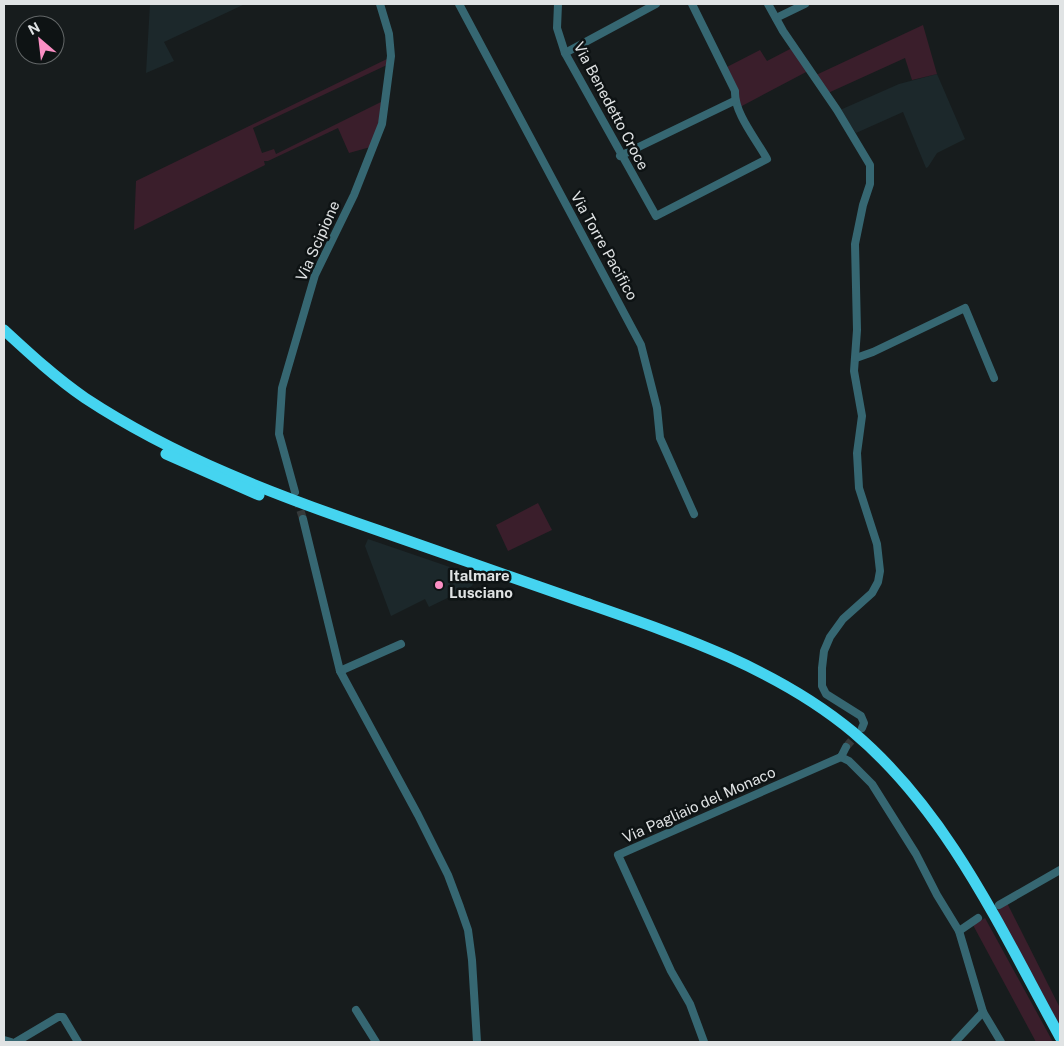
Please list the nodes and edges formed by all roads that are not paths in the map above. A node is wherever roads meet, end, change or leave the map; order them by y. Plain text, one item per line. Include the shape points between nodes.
1 (380, 4) edge
2 (459, 4) edge
3 (566, 4) edge
4 (692, 4) edge
5 (768, 4) edge
6 (805, 4) edge
7 (651, 5) edge
8 (558, 6) edge
9 (776, 18) junction
10 (565, 53) junction
11 (734, 101) junction
12 (620, 156) junction
13 (4, 330) edge
14 (4, 340) edge
15 (856, 358) junction
16 (994, 378) dead end
17 (295, 492) tunnel mouth
18 (694, 514) dead end
19 (303, 519) tunnel mouth
20 (535, 587) junction
21 (401, 644) dead end
22 (340, 671) junction
23 (862, 728) dead end
24 (846, 746) tunnel mouth
25 (841, 757) junction
26 (1060, 870) edge
27 (999, 905) dead end
28 (978, 918) dead end
29 (959, 931) junction
30 (356, 1010) dead end
31 (983, 1012) junction
32 (1060, 1038) edge
33 (4, 1040) edge
34 (11, 1042) edge
35 (16, 1042) edge
36 (78, 1042) edge
37 (376, 1042) edge
38 (477, 1042) edge
39 (704, 1042) edge
40 (955, 1042) edge
41 (1000, 1042) edge
42 (1055, 1042) edge

1 - 17 street, Via Scipione via 389,34 391,56 382,124 354,195 315,275 282,388 279,434
2 - 18 street, Via Torre Pacifico via 641,345 657,408 660,438
3 - 8 street
4 - 11 street via 735,91
5 - 9 street
6 - 9 street
7 - 10 street
8 - 10 street, Via Benedetto Croce via 557,28
9 - 15 street via 870,165 870,184 855,244
10 - 12 street, Via Benedetto Croce
11 - 12 street
11 - 12 street, Via Benedetto Croce via 767,160 656,216
13 - 20 highway via 68,386 117,418 181,453 330,514
14 - 20 highway via 39,372 82,404 179,461 312,515
15 - 16 street via 965,308
15 - 23 street via 854,371 862,416 857,453 859,488 877,544 880,571 872,593 843,619 830,637 824,651 821,679 826,694 861,716
19 - 22 street
20 - 32 highway via 729,657 811,702 853,732 894,771 947,839 1002,928
20 - 42 highway via 721,661 785,693 850,739 880,766 942,843 971,888
21 - 22 street
22 - 38 street via 418,815 460,907 468,930 472,960
24 - 25 street
25 - 29 street via 872,784
25 - 39 street, Via Pagliaio del Monaco via 618,855 670,971 690,1004
26 - 27 street
28 - 29 street
29 - 31 street
30 - 37 street
31 - 40 street
31 - 41 street
33 - 34 street
35 - 36 street via 58,1017 63,1017

